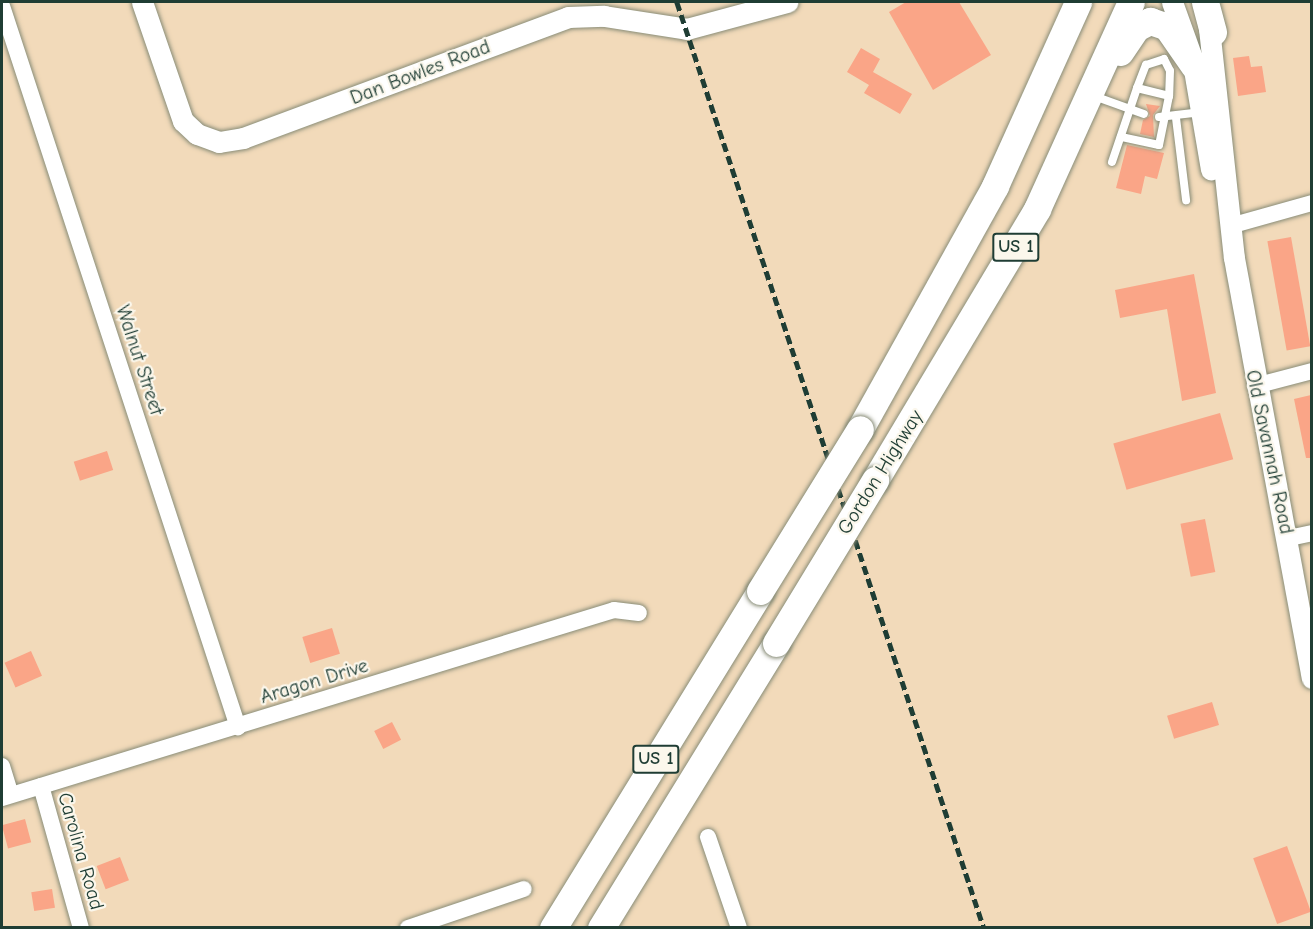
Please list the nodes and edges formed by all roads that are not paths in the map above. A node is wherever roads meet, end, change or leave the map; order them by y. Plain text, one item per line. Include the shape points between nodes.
1 (142, 2) edge
2 (787, 2) edge
3 (1064, 2) edge
4 (1078, 2) edge
5 (1131, 2) edge
6 (1172, 2) edge
7 (1198, 2) edge
8 (1205, 2) edge
9 (2, 6) edge
10 (1213, 33) junction
11 (1194, 66) junction
12 (1137, 88) junction
13 (1040, 91) junction
14 (1091, 95) junction
15 (1169, 96) junction
16 (1130, 110) junction
17 (1203, 112) junction
18 (1144, 114) dead end
19 (1162, 118) junction
20 (1176, 118) junction
21 (1120, 137) junction
22 (1112, 162) dead end
23 (1186, 200) dead end
24 (1311, 203) edge
25 (1230, 226) junction
26 (1311, 372) edge
27 (1255, 386) junction
28 (1311, 532) edge
29 (1289, 538) junction
30 (639, 614) dead end
31 (1311, 678) edge
32 (238, 727) junction
33 (2, 766) edge
34 (41, 786) junction
35 (6, 796) edge
36 (708, 837) dead end
37 (524, 889) dead end
38 (81, 927) edge
39 (408, 927) edge
40 (553, 927) edge
41 (600, 927) edge
42 (739, 927) edge

1 - 2 street, Dan Bowles Road via 183,121 219,142 243,138 568,17 604,16 687,29
3 - 13 highway
4 - 13 highway, Gordon Highway / US 1
5 - 14 highway, Gordon Highway / US 1
6 - 11 street, Old Savannah Road
7 - 10 street, Old Savannah Road
8 - 10 highway
9 - 32 street, Walnut Street
10 - 25 street, Old Savannah Road
11 - 14 highway via 1167,27 1150,21 1136,28
11 - 17 street, Old Savannah Road
12 - 15 lane
12 - 15 lane via 1146,65 1164,59 1170,71
12 - 16 lane
13 - 40 highway, Gordon Highway / US 1, bridge via 957,261 860,429
14 - 16 lane
14 - 41 highway, Gordon Highway / US 1, bridge via 1032,219
15 - 19 lane
16 - 18 lane
16 - 21 lane
17 - 20 lane
17 - 25 street, Old Savannah Road via 1215,198
19 - 20 lane
19 - 21 lane via 1159,145
20 - 23 lane
21 - 22 lane
24 - 25 street
25 - 27 street, Old Savannah Road
26 - 27 street
27 - 29 street, Old Savannah Road
28 - 29 street
29 - 31 street, Old Savannah Road
30 - 32 street, Aragon Drive via 614,610
32 - 34 street, Aragon Drive
33 - 35 street
34 - 35 street, Aragon Drive
34 - 38 street, Carolina Road
36 - 42 street
37 - 39 street

